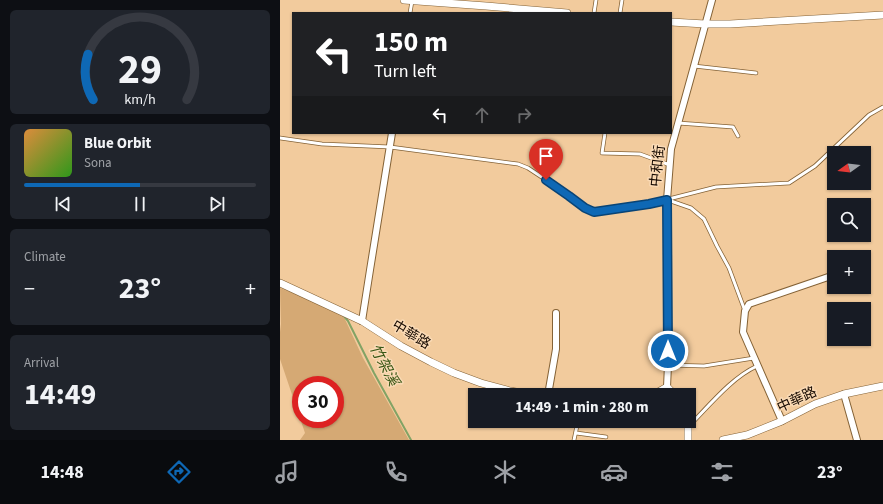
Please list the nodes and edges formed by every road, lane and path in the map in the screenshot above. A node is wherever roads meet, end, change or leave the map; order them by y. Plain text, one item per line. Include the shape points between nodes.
1 (404, 0) edge
2 (596, 0) edge
3 (622, 0) edge
4 (712, 0) edge
5 (412, 1) edge
6 (487, 3) edge
7 (512, 11) edge
8 (410, 12) edge
9 (540, 12) edge
10 (594, 12) edge
11 (620, 12) edge
12 (883, 15) edge
13 (672, 22) edge
14 (705, 24) junction
15 (694, 66) junction
16 (756, 73) dead end
17 (883, 107) edge
18 (678, 123) junction
19 (392, 134) edge
20 (605, 134) edge
21 (738, 136) dead end
22 (280, 138) edge
23 (390, 147) junction
24 (670, 165) junction
25 (667, 200) junction
26 (827, 277) edge
27 (280, 283) edge
28 (745, 311) junction
29 (556, 313) dead end
30 (362, 321) junction
31 (754, 358) junction
32 (668, 366) junction
33 (757, 366) junction
34 (883, 386) edge
35 (667, 387) edge
36 (499, 388) edge
37 (549, 388) edge
38 (844, 394) junction
39 (696, 416) edge
40 (782, 421) junction
41 (577, 428) edge
42 (688, 428) edge
43 (576, 433) junction
44 (606, 437) dead end
45 (574, 440) edge
46 (688, 440) edge
47 (723, 440) edge
48 (857, 440) edge

1 - 5 street
2 - 10 lane
3 - 11 lane
4 - 14 street, 中和街
5 - 6 street
5 - 8 lane
6 - 7 street
7 - 9 street
12 - 14 street
13 - 14 street
14 - 15 street, 中和街
15 - 16 lane
15 - 18 street, 中和街
17 - 25 lane via 869,115 814,166 789,184 716,186
18 - 21 lane via 733,127
18 - 24 street, 中和街 via 671,149
19 - 23 street
20 - 24 lane via 602,153 640,154
22 - 23 lane via 322,144
23 - 25 lane via 518,164 594,212
23 - 30 street
24 - 25 street, 中和街
25 - 28 lane via 691,208 704,219 729,268
25 - 32 street, 中和街
26 - 28 street via 749,304
27 - 30 street, 中華路
28 - 31 street via 743,332
29 - 37 street via 556,349
30 - 36 street, 中華路 via 431,362 454,373
31 - 32 lane via 704,366
31 - 33 street
32 - 35 street, 中和街
33 - 39 lane via 725,389
33 - 40 street
34 - 38 street, 中華路
38 - 40 street, 中華路 via 815,404
38 - 48 street
40 - 47 street, 中華路 via 747,435
41 - 43 lane
42 - 46 street
43 - 44 lane
43 - 45 lane

